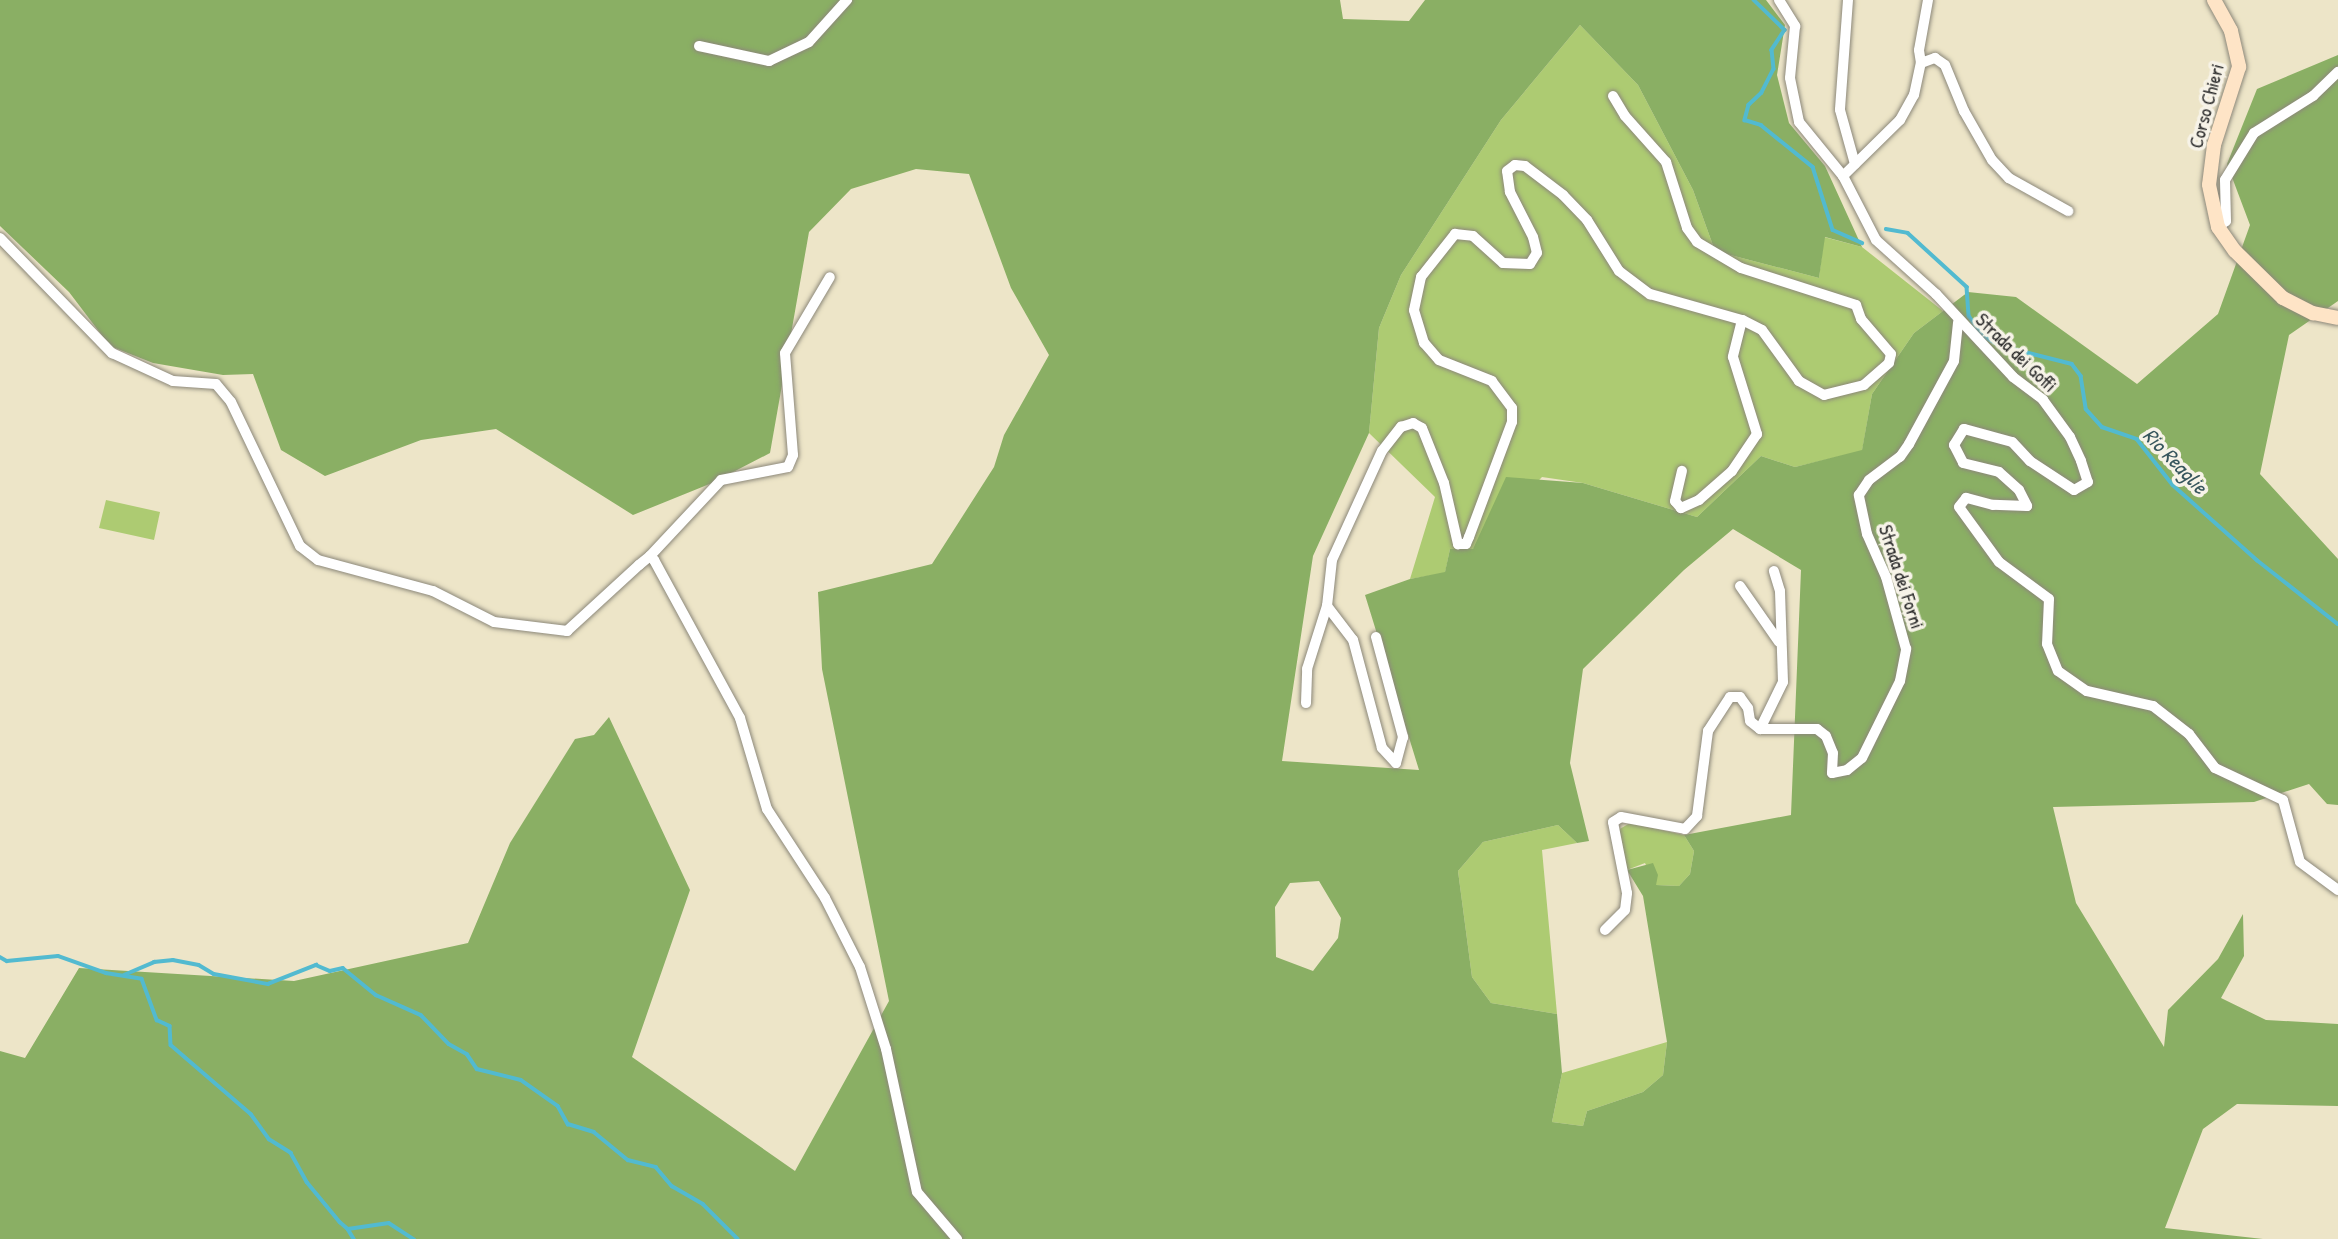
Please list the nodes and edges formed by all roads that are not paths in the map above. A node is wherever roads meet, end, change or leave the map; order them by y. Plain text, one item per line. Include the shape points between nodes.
1 (847, 0) edge
2 (1779, 0) edge
3 (1848, 0) edge
4 (1928, 0) edge
5 (2214, 0) edge
6 (699, 46) dead end
7 (1921, 63) junction
8 (2338, 72) edge
9 (1614, 96) dead end
10 (1856, 163) junction
11 (1843, 176) junction
12 (2068, 211) dead end
13 (2218, 227) junction
14 (0, 238) edge
15 (831, 277) dead end
16 (2338, 318) edge
17 (1742, 320) junction
18 (1958, 322) junction
19 (1682, 471) dead end
20 (650, 556) junction
21 (1774, 571) dead end
22 (1740, 586) dead end
23 (1327, 606) junction
24 (1376, 637) dead end
25 (1779, 643) junction
26 (1306, 702) dead end
27 (1760, 729) junction
28 (2338, 890) edge
29 (1605, 930) dead end
30 (957, 1239) edge

1 - 6 street via 809,42 769,61
2 - 11 street via 1795,26 1790,78 1799,122
3 - 10 street via 1840,110
4 - 7 street
5 - 13 main road, Corso Chieri via 2231,31 2239,67 2212,159 2209,185
7 - 10 street via 1914,95 1900,120
7 - 12 street via 1935,58 1945,65 1964,111 2009,178
8 - 13 street via 2313,96 2254,133 2225,180 2226,220
9 - 17 street via 1625,116 1666,162 1687,228 1697,242 1741,268 1856,305 1861,319 1891,354 1889,363 1853,390 1824,395 1812,392 1762,330
10 - 11 street
11 - 18 street via 1876,240 1936,294
13 - 16 main road, Corso Chieri via 2283,298 2313,313
14 - 20 street via 111,353 173,381 216,384 230,402 300,546 318,560 433,591 494,622 566,631
15 - 20 street via 785,352 793,455 788,467 721,480
17 - 19 street via 1733,357 1757,434 1732,471 1699,500 1681,508 1675,501
17 - 23 street via 1650,294 1619,271 1587,220 1563,195 1525,166 1515,165 1507,172 1533,237 1536,253 1530,264 1503,263 1473,236 1455,234 1416,287 1414,310 1424,343 1439,360 1492,381 1512,408 1512,422 1469,537 1466,544 1458,544 1444,483 1422,428 1413,423 1401,427 1382,451 1332,559
18 - 27 street, Strada dei Forni via 1954,361 1909,444 1859,495 1867,534 1886,577 1906,649 1900,681 1862,758 1838,775 1830,766 1833,753 1826,736 1817,729
18 - 28 street, Strada dei Goffi via 2043,400 2070,437 2088,482 2074,489 2030,461 2012,442 1964,429 1954,445 1963,463 1999,472 2019,490 2027,506 1966,498 1959,507 1999,562 2049,599 2047,644 2058,670 2087,691 2153,706 2189,734 2215,768 2283,800 2300,862
20 - 30 street via 740,718 767,808 825,898 860,967 886,1049 917,1192
21 - 25 street via 1780,591
22 - 25 street
23 - 24 street via 1353,640 1382,748 1396,762 1403,737
23 - 26 street via 1307,669
25 - 27 street via 1783,682
27 - 29 street via 1750,721 1740,696 1730,698 1708,731 1697,816 1685,829 1621,817 1613,822 1627,893 1625,910

